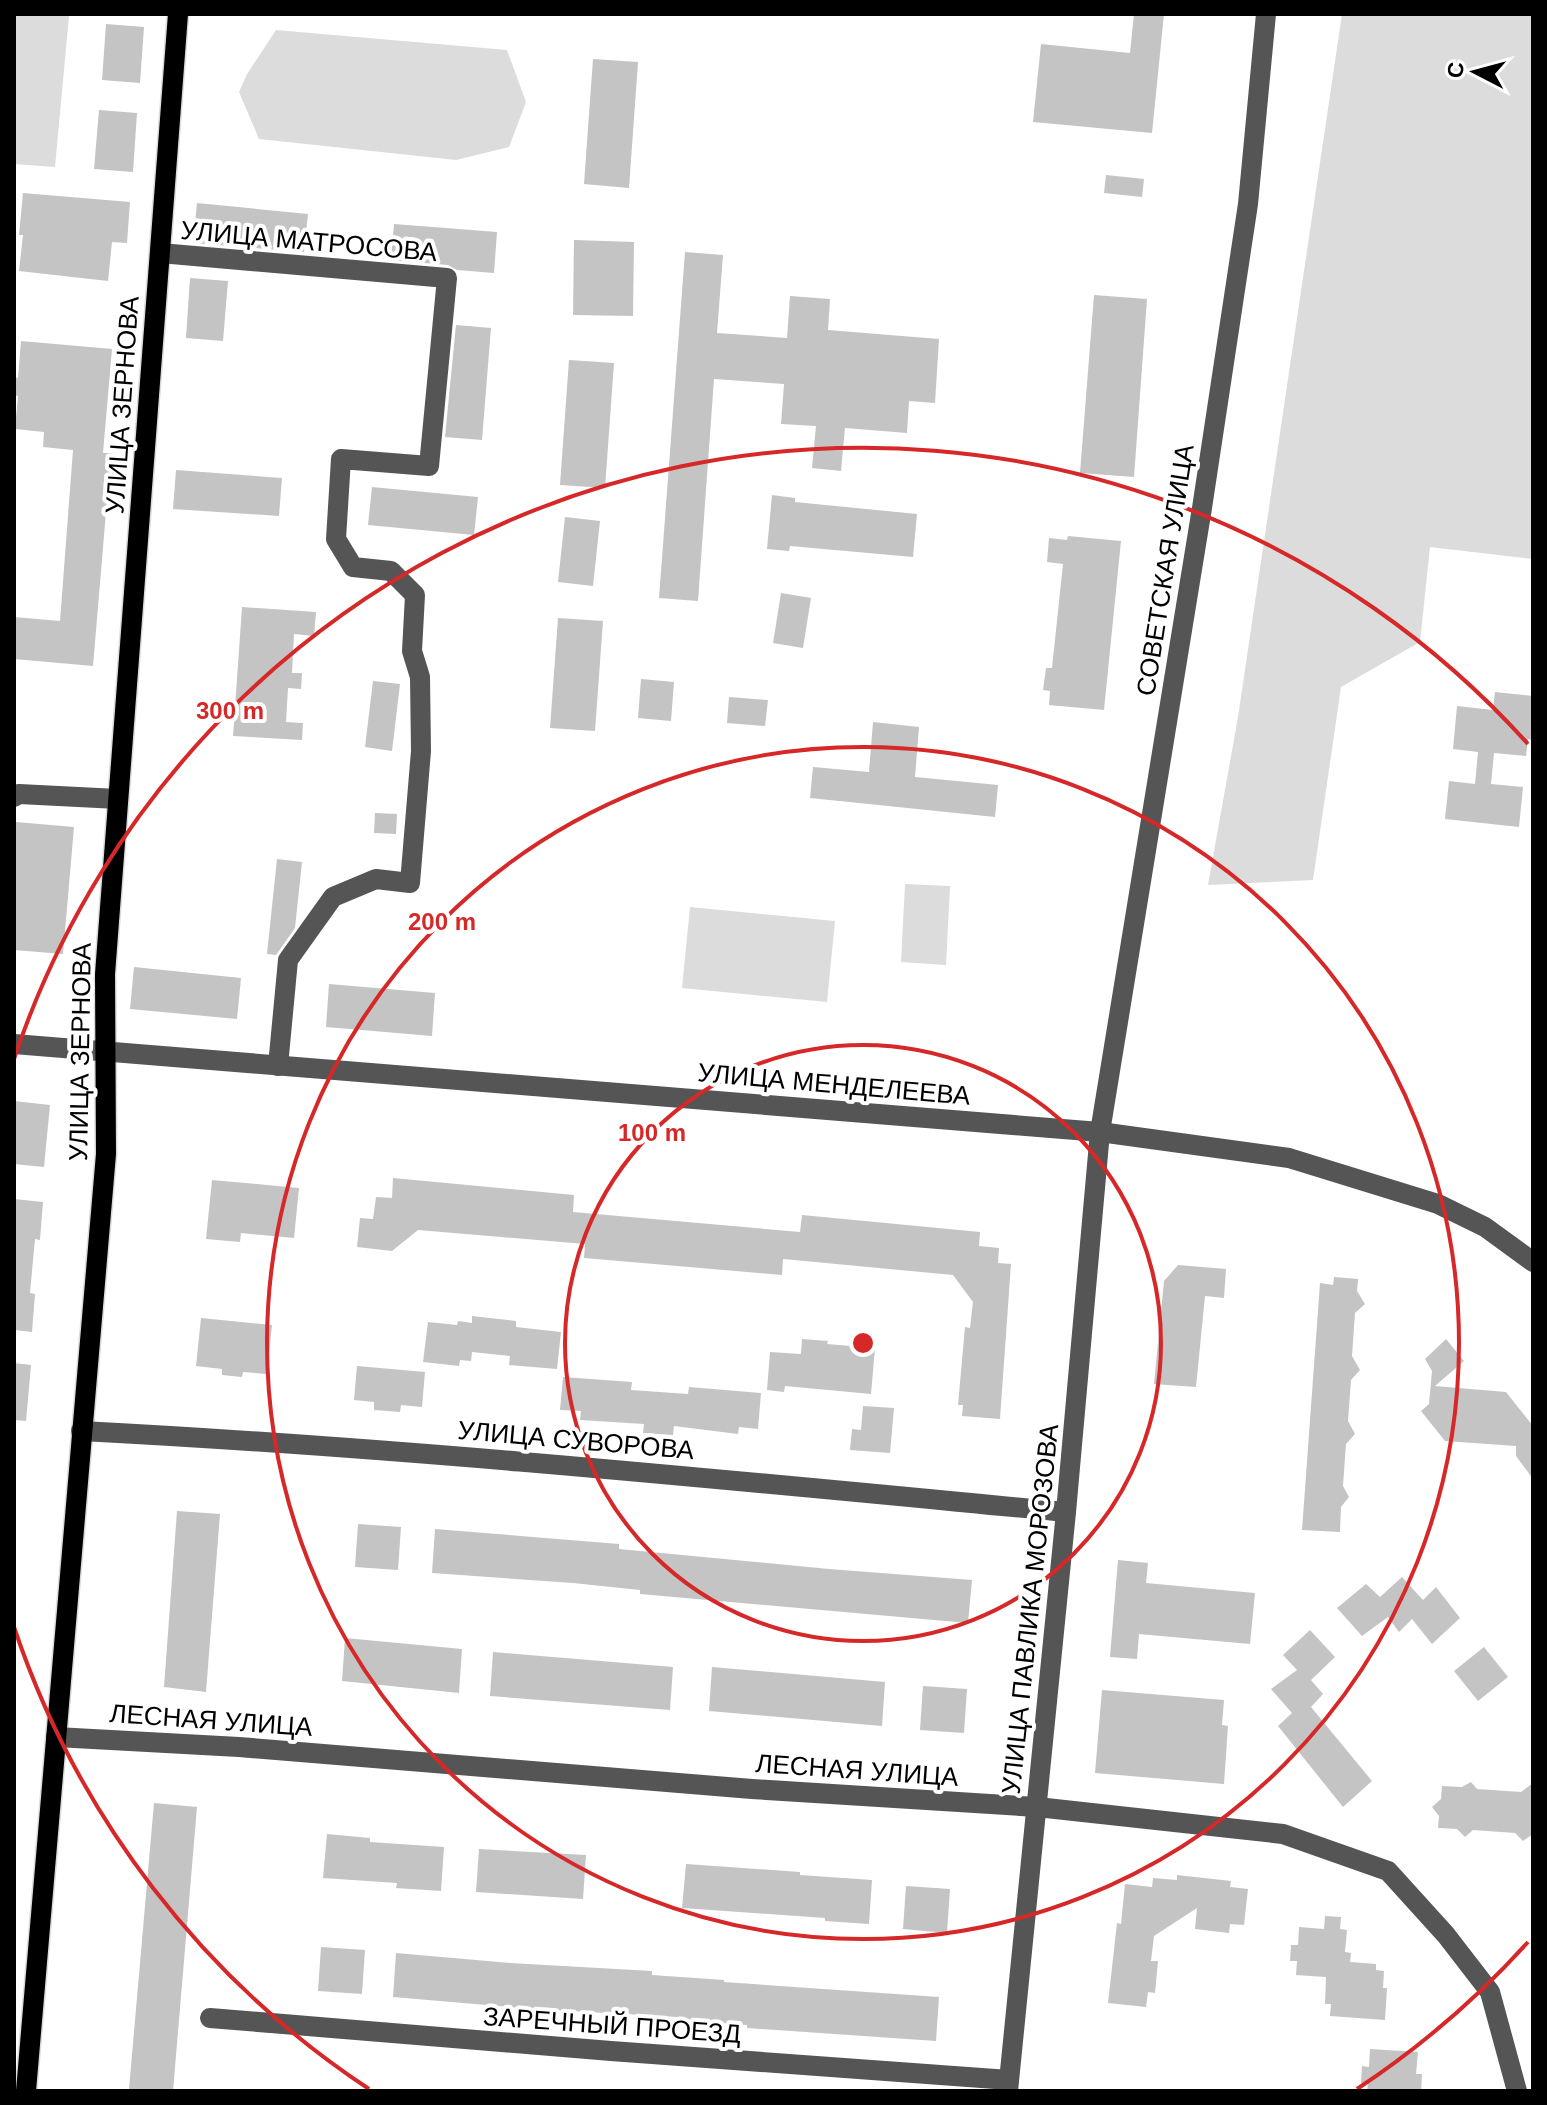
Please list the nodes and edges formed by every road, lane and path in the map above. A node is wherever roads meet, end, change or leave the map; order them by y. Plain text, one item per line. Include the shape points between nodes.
1 (178, 14) edge
2 (1266, 14) edge
3 (160, 253) junction
4 (14, 797) edge
5 (118, 799) junction
6 (14, 1044) edge
7 (106, 1052) junction
8 (278, 1066) junction
9 (1100, 1132) junction
10 (1533, 1262) edge
11 (81, 1431) junction
12 (1066, 1512) junction
13 (56, 1737) junction
14 (1037, 1807) junction
15 (210, 2018) dead end
16 (1009, 2086) edge
17 (26, 2091) edge
18 (1517, 2091) edge

1 - 3 main road, УЛИЦА ЗЕРНОВА
2 - 9 street, СОВЕТСКАЯ УЛИЦА via 1248,204
3 - 5 main road, УЛИЦА ЗЕРНОВА
3 - 8 street, УЛИЦА МАТРОСОВА via 447,278 429,466 341,459 336,539 353,567 391,571 415,595 412,651 420,677 421,751 410,883 376,879 333,897 288,960
4 - 5 street
5 - 7 main road, УЛИЦА ЗЕРНОВА via 105,974
6 - 7 street, УЛИЦА МЕНДЕЛЕЕВА
7 - 8 street, УЛИЦА МЕНДЕЛЕЕВА
7 - 11 main road, УЛИЦА ЗЕРНОВА via 106,1154
8 - 9 street, УЛИЦА МЕНДЕЛЕЕВА
9 - 10 street, УЛИЦА МЕНДЕЛЕЕВА via 1289,1158 1438,1204 1485,1227
9 - 12 street, УЛИЦА ПАВЛИКА МОРОЗОВА
11 - 12 street, УЛИЦА СУВОРОВА via 566,1464
11 - 13 main road, УЛИЦА ЗЕРНОВА
12 - 14 street, УЛИЦА ПАВЛИКА МОРОЗОВА
13 - 14 street, ЛЕСНАЯ УЛИЦА
13 - 17 main road, УЛИЦА ЗЕРНОВА
14 - 16 street, УЛИЦА ПАВЛИКА МОРОЗОВА
14 - 18 street, ЛЕСНАЯ УЛИЦА via 1283,1834 1388,1871 1490,1992
15 - 16 street, ЗАРЕЧНЫЙ ПРОЕЗД

